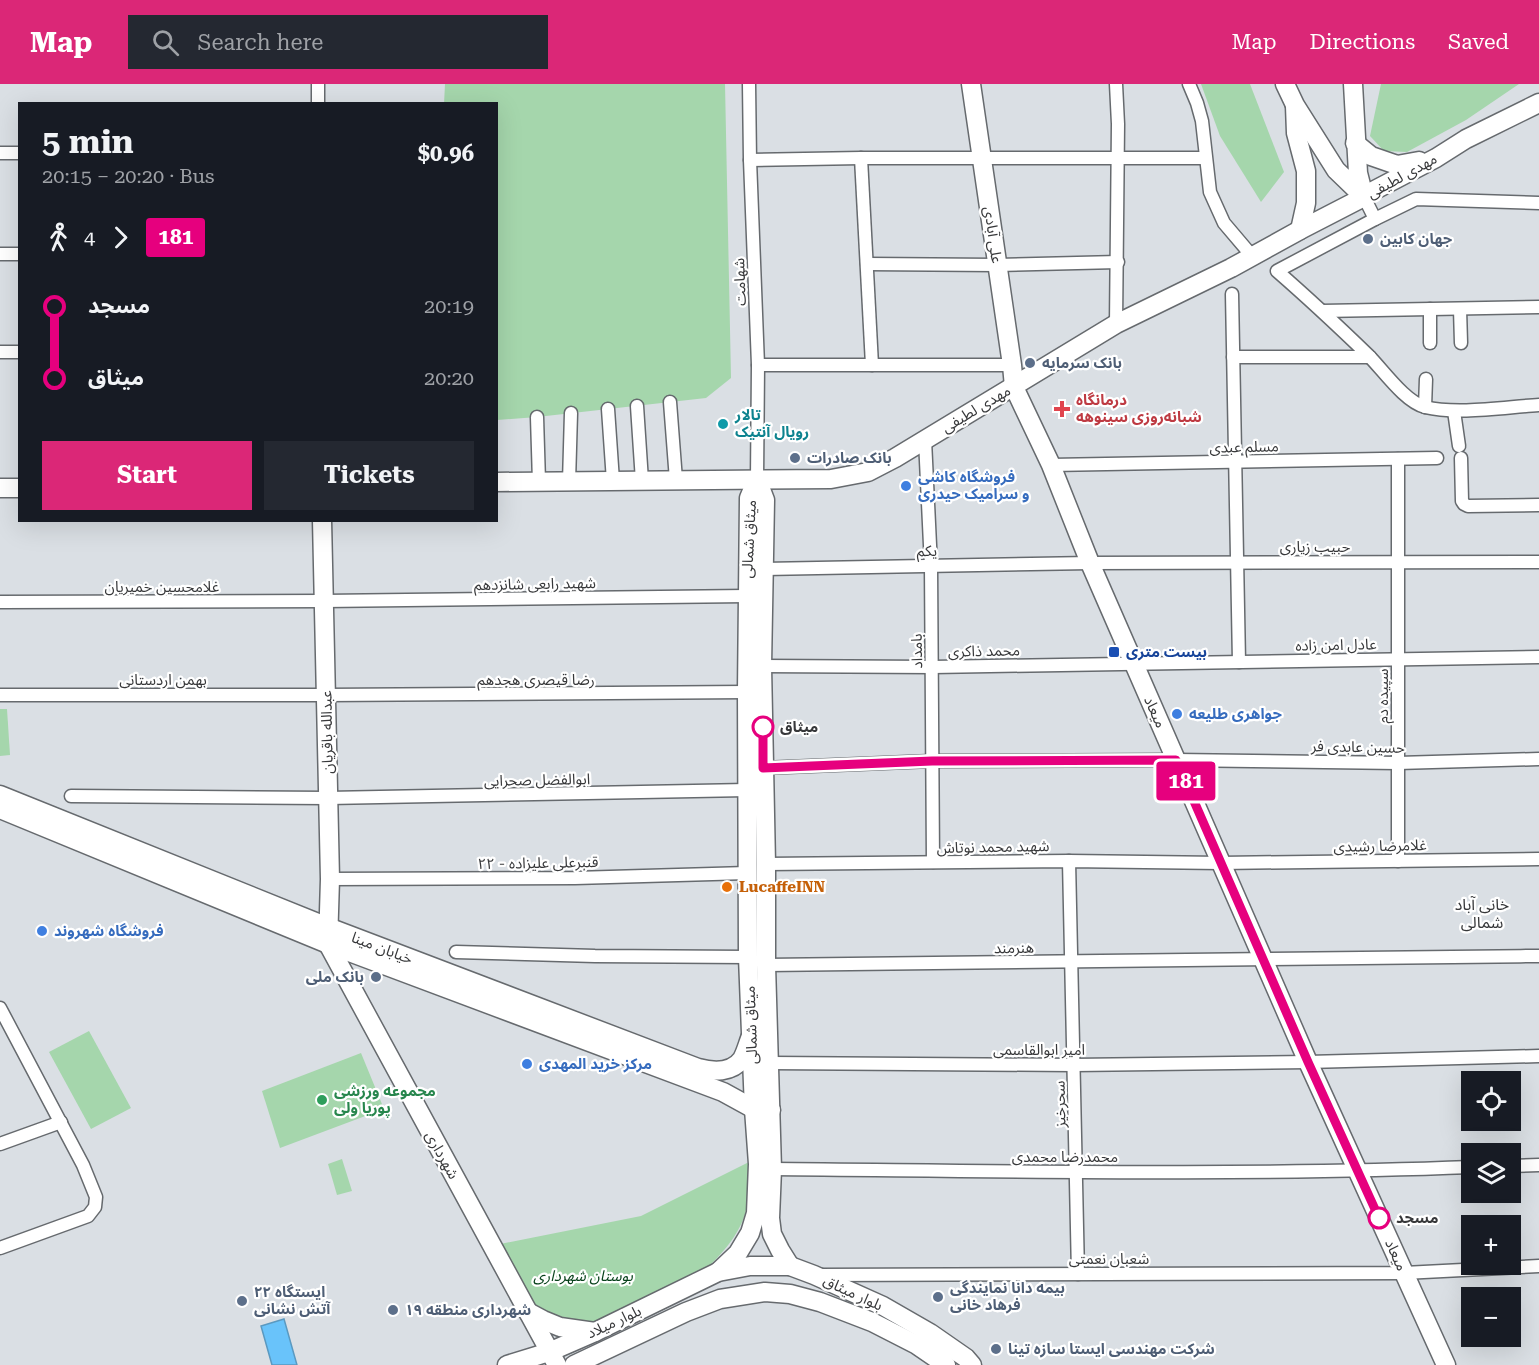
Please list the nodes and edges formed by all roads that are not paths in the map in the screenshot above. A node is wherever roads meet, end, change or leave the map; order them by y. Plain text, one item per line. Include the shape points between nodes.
1 (318, 84) edge
2 (749, 84) edge
3 (971, 84) edge
4 (1116, 84) edge
5 (1189, 84) edge
6 (1286, 84) edge
7 (1353, 84) edge
8 (318, 102) edge
9 (1539, 103) edge
10 (1295, 105) junction
11 (1356, 143) junction
12 (0, 153) edge
13 (18, 153) edge
14 (982, 157) junction
15 (861, 158) junction
16 (1117, 158) junction
17 (1205, 158) junction
18 (1436, 158) junction
19 (750, 160) junction
20 (1364, 197) junction
21 (1539, 203) edge
22 (1375, 219) junction
23 (1300, 230) junction
24 (18, 254) edge
25 (0, 255) edge
26 (1252, 255) junction
27 (1118, 262) junction
28 (867, 264) junction
29 (997, 265) junction
30 (1232, 294) dead end
31 (1539, 307) edge
32 (1430, 309) junction
33 (1460, 309) junction
34 (1322, 311) junction
35 (1116, 324) junction
36 (1430, 343) dead end
37 (1461, 344) dead end
38 (0, 352) edge
39 (18, 352) edge
40 (1233, 357) junction
41 (1370, 357) junction
42 (872, 364) junction
43 (758, 365) junction
44 (1012, 365) junction
45 (1426, 379) dead end
46 (1014, 387) junction
47 (670, 402) dead end
48 (1539, 405) edge
49 (637, 406) dead end
50 (1425, 407) junction
51 (608, 409) dead end
52 (1454, 411) junction
53 (571, 413) dead end
54 (537, 417) dead end
55 (925, 440) junction
56 (1437, 458) dead end
57 (1398, 459) junction
58 (1235, 462) junction
59 (1051, 465) junction
60 (757, 479) junction
61 (676, 480) junction
62 (613, 481) junction
63 (642, 481) junction
64 (498, 482) edge
65 (539, 482) junction
66 (569, 482) junction
67 (0, 488) edge
68 (18, 488) edge
69 (1539, 505) edge
70 (322, 522) edge
71 (1237, 562) junction
72 (1398, 562) junction
73 (1539, 562) edge
74 (1090, 563) junction
75 (931, 566) junction
76 (764, 569) junction
77 (747, 596) junction
78 (324, 601) junction
79 (0, 602) edge
80 (1539, 657) edge
81 (1398, 659) junction
82 (1239, 662) junction
83 (1134, 663) junction
84 (762, 666) junction
85 (933, 667) junction
86 (747, 692) junction
87 (0, 695) edge
88 (326, 695) junction
89 (1539, 759) edge
90 (1176, 760) junction
91 (932, 761) junction
92 (1398, 763) junction
93 (763, 768) junction
94 (747, 790) junction
95 (0, 795) edge
96 (71, 796) dead end
97 (328, 798) junction
98 (0, 809) edge
99 (1539, 859) edge
100 (1069, 861) junction
101 (1398, 861) junction
102 (933, 862) junction
103 (1221, 863) junction
104 (766, 864) junction
105 (747, 873) junction
106 (330, 879) junction
107 (328, 936) junction
108 (456, 952) dead end
109 (1539, 956) edge
110 (748, 957) junction
111 (1263, 958) junction
112 (1072, 962) junction
113 (766, 966) junction
114 (0, 1008) edge
115 (5, 1028) edge
116 (751, 1036) junction
117 (1539, 1056) edge
118 (1308, 1062) junction
119 (770, 1063) junction
120 (1074, 1065) junction
121 (762, 1110) junction
122 (61, 1122) junction
123 (0, 1144) edge
124 (1539, 1165) edge
125 (1521, 1166) edge
126 (1461, 1167) edge
127 (772, 1169) junction
128 (1076, 1172) junction
129 (1358, 1172) junction
130 (0, 1248) edge
131 (790, 1266) junction
132 (1539, 1266) edge
133 (718, 1272) junction
134 (1404, 1273) junction
135 (1078, 1274) junction
136 (814, 1275) junction
137 (765, 1292) joint
138 (528, 1312) junction
139 (595, 1332) junction
140 (553, 1359) edge
141 (507, 1365) edge
142 (574, 1365) edge
143 (946, 1365) edge
144 (972, 1365) edge
145 (1446, 1365) edge

1 - 8 street
2 - 19 street, شهامت
3 - 14 main road, علی آبادی
4 - 16 street
5 - 17 street via 1202,122
6 - 10 main road
7 - 11 main road
9 - 18 main road, مهدی لطیفی
10 - 20 main road via 1336,170
10 - 23 main road via 1296,133 1306,171 1306,203
11 - 18 main road via 1371,156 1397,165
11 - 20 main road
12 - 13 street
14 - 15 street
14 - 16 street
14 - 29 main road, علی آبادی
15 - 19 street
15 - 28 street
16 - 17 street
16 - 27 street
17 - 26 street via 1210,192 1224,223
18 - 20 main road, مهدی لطیفی
19 - 43 street, شهامت
20 - 22 street
20 - 23 main road, مهدی لطیفی
21 - 22 street via 1423,199 1409,201
22 - 34 street via 1277,271
23 - 26 main road, مهدی لطیفی
24 - 25 street
26 - 35 main road, مهدی لطیفی
27 - 29 street
27 - 35 street
28 - 29 street
28 - 42 street
29 - 44 main road, علی آبادی
30 - 40 street
31 - 33 street
32 - 33 street
32 - 34 street
32 - 36 street
33 - 37 street
34 - 41 street
35 - 46 main road, مهدی لطیفی
38 - 39 street
40 - 41 street
40 - 58 street
41 - 50 street via 1409,399
42 - 43 street
42 - 44 street
43 - 60 street, شهامت
44 - 46 main road, علی آبادی
45 - 50 street
46 - 55 main road, مهدی لطیفی
46 - 59 main road, میعاد
47 - 61 street
48 - 52 street
49 - 63 street
50 - 52 street
51 - 62 street
52 - 69 street via 1464,504
53 - 66 street
54 - 65 street
55 - 60 main road, مهدی لطیفی via 868,472 831,479
55 - 75 street, بامداد
56 - 57 street, مسلم عبدی
57 - 58 street, مسلم عبدی
57 - 72 street, سپیده دم
58 - 59 street, مسلم عبدی
58 - 71 street
59 - 74 main road, میعاد
60 - 61 main road, مهدی لطیفی
60 - 76 main road, میثاق شمالی via 765,500
60 - 77 main road, میثاق شمالی via 749,498
61 - 63 main road, مهدی لطیفی
62 - 63 main road, مهدی لطیفی
62 - 66 main road, مهدی لطیفی
64 - 65 main road, مهدی لطیفی
65 - 66 main road, مهدی لطیفی
67 - 68 main road
70 - 78 main road, عبدالله باقریان
71 - 72 street, حبیب زیاری
71 - 74 street, حبیب زیاری
71 - 82 street
72 - 73 street, حبیب زیاری
72 - 81 street, سپیده دم
74 - 75 street, یکم
74 - 83 main road, میعاد
75 - 76 street, یکم
75 - 85 street, بامداد
76 - 84 main road, میثاق شمالی
77 - 78 street, شهید رابعی شانزدهم
77 - 86 main road, میثاق شمالی
78 - 79 street, غلامحسین خمیریان
78 - 88 main road, عبدالله باقریان
80 - 81 street, عادل امن زاده
81 - 82 street, عادل امن زاده
81 - 92 street, سپیده دم
82 - 83 street, عادل امن زاده
83 - 85 street, محمد ذاکری
83 - 90 main road, میعاد
84 - 85 street, محمد ذاکری
84 - 93 main road, میثاق شمالی
85 - 91 street, بامداد
86 - 88 street, رضا قیصری هجدهم
86 - 94 main road, میثاق شمالی
87 - 88 street, بهمن اردستانی
88 - 97 main road, عبدالله باقریان
89 - 92 street, حسین عابدی‌ فر
90 - 91 street, حسین عابدی‌ فر
90 - 92 street, حسین عابدی‌ فر
90 - 103 main road, میعاد
91 - 93 street, حسین عابدی‌ فر
91 - 102 street, بامداد
92 - 101 street, سپیده دم
93 - 104 main road, میثاق شمالی
94 - 97 street, ابوالفضل صحرایی
94 - 105 main road, میثاق شمالی
95 - 107 main road, خیابان مینا
96 - 97 street, ابوالفضل صحرایی
97 - 106 main road, عبدالله باقریان
98 - 107 main road, خیابان مینا
99 - 101 street, غلامرضا رشیدی
100 - 102 street, شهید محمد نوتاش
100 - 103 street, شهید محمد نوتاش
100 - 112 street, سحرخیز
101 - 103 street, غلامرضا رشیدی
102 - 104 street, شهید محمد نوتاش
103 - 111 main road, میعاد
104 - 113 main road, میثاق شمالی
105 - 106 street, قنبرعلی علیزاده - ۲۲
105 - 110 main road, میثاق شمالی
106 - 107 main road, عبدالله باقریان
107 - 116 main road, خیابان مینا via 710,1071 732,1068 742,1059
107 - 121 main road, خیابان مینا
107 - 138 main road, شهرداری
108 - 110 street
109 - 111 street, هنرمند
110 - 116 main road, میثاق شمالی
111 - 112 street, هنرمند
111 - 118 main road, میعاد
112 - 113 street, هنرمند
112 - 120 street, سحرخیز
113 - 119 main road, میثاق شمالی
114 - 115 street
115 - 122 street
116 - 121 main road, میثاق شمالی
117 - 118 street, امیر ابوالقاسمی
118 - 120 street, امیر ابوالقاسمی
118 - 129 main road, میعاد
119 - 120 street, امیر ابوالقاسمی
119 - 121 main road, میثاق شمالی
120 - 128 street, سحرخیز
121 - 127 main road, میثاق شمالی
121 - 133 main road, میثاق شمالی via 756,1213 738,1253
122 - 123 street
122 - 130 street via 96,1197 95,1207 88,1216
124 - 125 street
126 - 129 street, محمدرضا محمدی
127 - 128 street, محمدرضا محمدی
127 - 131 main road, میثاق شمالی via 772,1234
128 - 129 street, محمدرضا محمدی
128 - 135 street, سحرخیز
129 - 134 main road, میعاد
131 - 133 main road, بلوار میثاق via 750,1266
131 - 136 main road, بلوار میثاق
132 - 134 street, شعبان نعمتی
133 - 139 main road, بلوار میلاد
134 - 135 street, شعبان نعمتی
134 - 145 main road, میعاد
135 - 136 street, شعبان نعمتی
136 - 144 main road, بلوار میثاق via 883,1306 930,1333
137 - 142 main road, بلوار میلاد via 720,1299
137 - 143 main road, بلوار میثاق via 820,1302 872,1322
138 - 139 main road via 560,1327
138 - 140 main road, شهرداری
139 - 140 main road, بلوار میلاد
140 - 141 main road, بلوار میلاد

